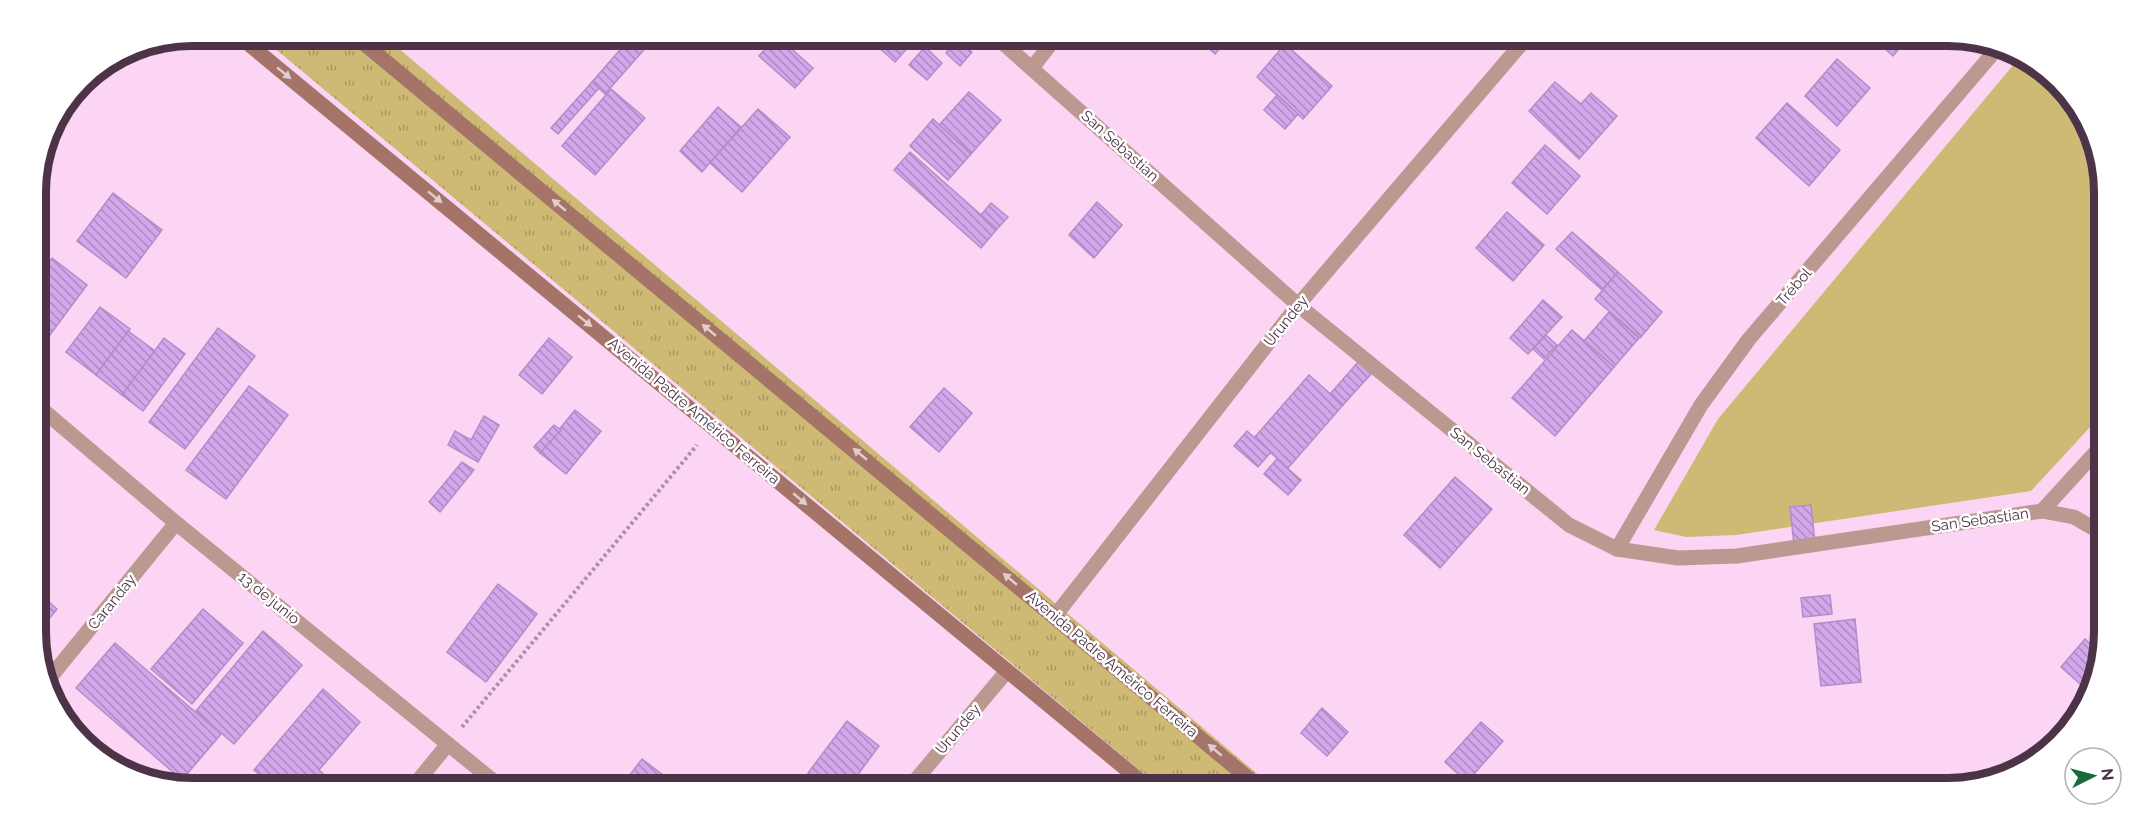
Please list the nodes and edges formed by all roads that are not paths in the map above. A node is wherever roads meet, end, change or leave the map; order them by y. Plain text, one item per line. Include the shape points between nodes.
1 (252, 47) edge
2 (368, 47) edge
3 (1008, 47) edge
4 (1048, 47) edge
5 (1519, 47) edge
6 (1993, 53) edge
7 (1032, 68) junction
8 (1298, 305) junction
9 (47, 414) edge
10 (2094, 454) edge
11 (2042, 511) junction
12 (176, 523) junction
13 (2094, 528) edge
14 (1617, 549) junction
15 (1055, 616) junction
16 (1007, 671) junction
17 (53, 674) edge
18 (448, 744) junction
19 (1136, 777) edge
20 (1247, 777) edge
21 (420, 778) edge
22 (490, 778) edge
23 (918, 778) edge

1 -> 16 street, Avenida Padre Américo Ferreira
15 -> 2 street, Avenida Padre Américo Ferreira
3 - 7 street, San Sebastian
4 - 7 street
5 - 8 street, Urundey
6 - 14 street, Trébol via 1749,339 1701,405
7 - 8 street, San Sebastian
8 - 14 street, San Sebastian via 1569,525
8 - 15 street, Urundey
9 - 12 street, 13 de junio
10 - 11 street
11 - 13 street, San Sebastian via 2074,516
11 - 14 street, San Sebastian via 1737,556 1678,558
12 - 17 street, Caranday
12 - 18 street, 13 de junio
20 -> 15 street, Avenida Padre Américo Ferreira
16 - 19 street, Avenida Padre Américo Ferreira
16 - 23 street, Urundey
18 - 21 street
18 - 22 street, 13 de junio

